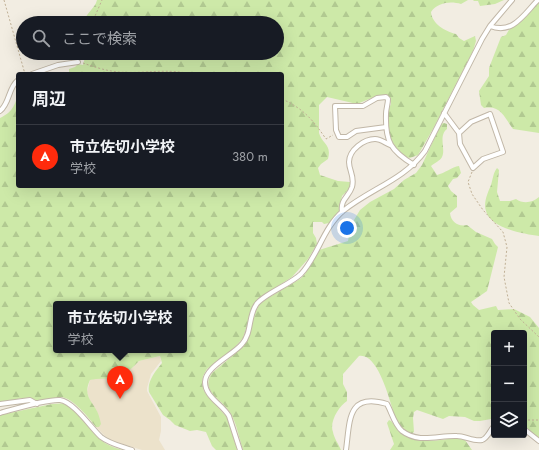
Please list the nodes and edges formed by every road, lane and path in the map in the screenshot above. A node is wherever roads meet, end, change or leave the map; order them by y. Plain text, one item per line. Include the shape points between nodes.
1 (4, 0) edge
2 (102, 0) edge
3 (512, 0) edge
4 (538, 0) edge
5 (95, 16) edge
6 (490, 26) junction
7 (16, 42) edge
8 (21, 60) edge
9 (78, 62) joint
10 (24, 72) edge
11 (38, 72) edge
12 (118, 72) edge
13 (118, 72) edge
14 (183, 72) edge
15 (16, 82) edge
16 (284, 100) edge
17 (0, 111) edge
18 (444, 113) junction
19 (386, 127) junction
20 (337, 132) junction
21 (459, 133) junction
22 (390, 146) junction
23 (414, 165) junction
24 (473, 168) junction
25 (342, 212) junction
26 (539, 338) edge
27 (0, 404) edge
28 (37, 404) junction
29 (0, 413) edge
30 (527, 420) edge
31 (539, 420) edge
32 (491, 430) edge
33 (527, 431) edge
34 (539, 441) edge
35 (132, 450) edge
36 (240, 450) edge
37 (346, 450) edge

1 - 7 path
2 - 5 path
3 - 6 street
4 - 6 street via 525,15 509,27 503,29
6 - 18 street
8 - 10 path
9 - 11 street
9 - 12 path
13 - 14 path
15 - 17 street via 5,107
16 - 20 path via 302,109 326,139
18 - 21 street
18 - 23 street via 425,151
19 - 20 street via 356,131 347,137 339,137
19 - 20 street via 388,99 383,96 362,106 335,106
19 - 22 street
21 - 24 street via 460,144
21 - 24 street via 471,122 490,114 503,152 483,159
22 - 23 street
22 - 25 street via 375,139 363,142 353,151 349,160 353,176 352,187 342,203
23 - 25 street
24 - 26 path via 468,182 472,194 482,210 503,232 506,248 504,277 509,303 520,319
25 - 36 street via 332,223 301,274 258,302 242,344 206,375 206,389 229,416
27 - 28 street via 30,400
28 - 29 street
28 - 35 street via 63,401 84,416 100,436 113,444
30 - 31 path
32 - 37 street via 481,440 458,436 432,439 412,436 399,428 387,404 364,402 352,411
33 - 34 street

